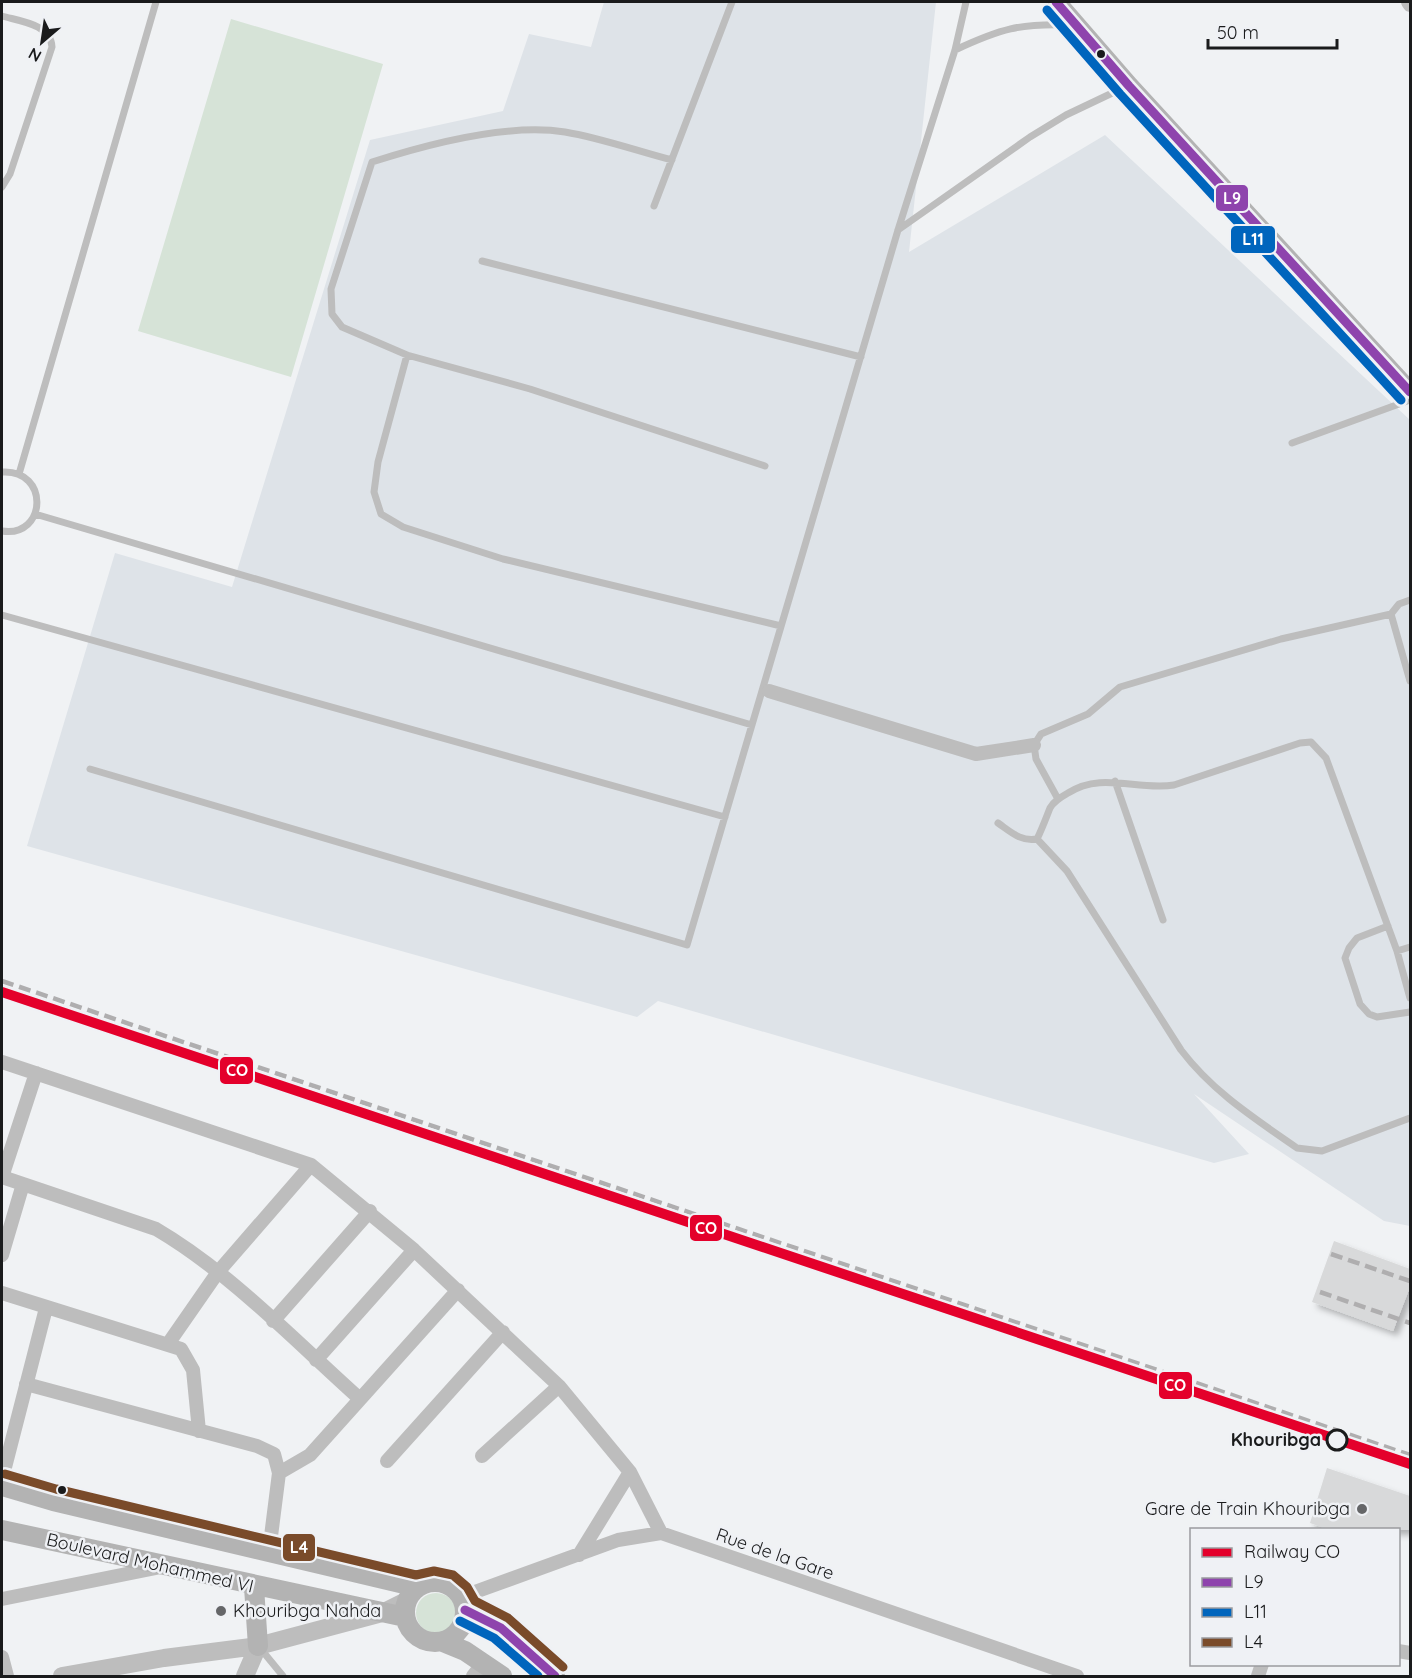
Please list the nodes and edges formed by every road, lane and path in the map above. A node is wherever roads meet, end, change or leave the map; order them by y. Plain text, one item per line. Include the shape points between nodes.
1 (156, 2) edge
2 (732, 2) edge
3 (966, 2) edge
4 (1056, 2) edge
5 (2, 16) edge
6 (1075, 25) junction
7 (955, 50) junction
8 (1129, 86) junction
9 (672, 159) junction
10 (2, 187) edge
11 (654, 206) dead end
12 (898, 230) junction
13 (482, 261) dead end
14 (407, 355) junction
15 (861, 357) junction
16 (1410, 392) edge
17 (1410, 400) edge
18 (1292, 443) dead end
19 (765, 466) dead end
20 (2, 472) edge
21 (19, 474) junction
22 (35, 514) junction
23 (2, 531) edge
24 (1410, 600) edge
25 (1391, 614) junction
26 (2, 615) edge
27 (781, 626) junction
28 (1410, 681) edge
29 (769, 691) dead end
30 (752, 725) junction
31 (1034, 745) junction
32 (90, 769) dead end
33 (1115, 781) junction
34 (1058, 799) junction
35 (725, 817) junction
36 (998, 823) dead end
37 (1037, 839) junction
38 (1163, 920) dead end
39 (1388, 926) junction
40 (1410, 946) edge
41 (1397, 951) junction
42 (1410, 998) edge
43 (1410, 1012) edge
44 (2, 1062) edge
45 (36, 1073) junction
46 (1410, 1118) edge
47 (311, 1165) junction
48 (2, 1177) edge
49 (22, 1184) junction
50 (370, 1211) junction
51 (414, 1250) junction
52 (2, 1255) edge
53 (218, 1272) junction
54 (458, 1290) junction
55 (2, 1293) edge
56 (46, 1308) junction
57 (273, 1321) junction
58 (503, 1332) junction
59 (168, 1344) junction
60 (316, 1360) junction
61 (26, 1384) junction
62 (559, 1386) junction
63 (360, 1399) junction
64 (199, 1431) junction
65 (482, 1455) dead end
66 (387, 1461) dead end
67 (630, 1472) junction
68 (279, 1473) junction
69 (2, 1479) edge
70 (2, 1486) edge
71 (2, 1530) edge
72 (661, 1533) junction
73 (269, 1552) junction
74 (579, 1555) junction
75 (165, 1567) junction
76 (254, 1587) junction
77 (2, 1599) edge
78 (409, 1602) junction
79 (463, 1604) junction
80 (382, 1613) junction
81 (442, 1642) junction
82 (258, 1646) junction
83 (2, 1657) edge
84 (478, 1670) edge
85 (7, 1677) edge
86 (62, 1677) edge
87 (245, 1677) edge
88 (283, 1677) edge
89 (502, 1677) edge
90 (555, 1677) edge
91 (1077, 1677) edge

1 - 21 lane
2 - 9 lane
3 - 7 lane
4 - 6 main road
5 - 10 lane via 44,30 52,47 10,174
6 - 7 lane via 1013,26
6 - 8 main road
7 - 12 lane
8 - 12 lane via 1066,115 1030,137
8 - 16 main road
9 - 11 lane
9 - 14 lane via 565,132 515,129 372,162 331,289 332,314 342,327
12 - 15 lane
13 - 15 lane
14 - 19 lane via 530,389
14 - 27 lane via 378,462 374,492 381,514 403,527 503,559
15 - 27 lane
17 - 18 lane
20 - 21 lane
21 - 22 lane via 37,495
22 - 23 lane via 23,528
22 - 30 lane
24 - 25 lane via 1399,604
25 - 28 lane
25 - 31 lane via 1281,639 1120,687 1088,714 1041,734
26 - 35 lane
27 - 30 lane
29 - 31 street via 976,754
30 - 35 lane
31 - 34 lane via 1036,759
32 - 35 lane via 687,945
33 - 34 lane via 1095,781
33 - 38 lane
33 - 39 lane via 1159,787 1311,742 1326,758
34 - 37 lane
36 - 37 lane via 1015,836
37 - 46 lane via 1067,871 1181,1050 1199,1074 1228,1101 1297,1148 1310,1151
39 - 41 lane
39 - 43 lane via 1357,938 1345,958 1363,1009 1377,1017
40 - 41 lane
41 - 42 lane
44 - 45 street
45 - 47 street
45 - 48 street
47 - 50 street
47 - 53 street
48 - 49 street
49 - 52 street
49 - 53 street via 156,1229
50 - 51 street
50 - 57 street
51 - 54 street
51 - 60 street
53 - 57 street
53 - 59 street
54 - 58 street
54 - 63 street
55 - 56 street
56 - 59 street
56 - 61 street
57 - 60 street
58 - 62 street
58 - 66 street
59 - 64 street via 182,1348 193,1370
60 - 63 street
61 - 64 street
61 - 69 street
62 - 65 street
62 - 67 street
63 - 68 street via 310,1455
64 - 68 street via 267,1449 274,1454
67 - 72 street
67 - 74 street
68 - 73 street
70 - 73 main road, Boulevard Mohammed VI via 53,1502
71 - 75 main road, Boulevard Mohammed VI
72 - 74 street, Rue de la Gare via 618,1540
72 - 91 street, Rue de la Gare
73 - 78 main road, Boulevard Mohammed VI
74 - 79 street, Rue de la Gare
75 - 76 main road, Boulevard Mohammed VI
75 - 77 street
76 - 80 main road, Boulevard Mohammed VI
76 - 82 main road
78 - 79 main road via 428,1582 441,1582 453,1587
78 - 80 main road, Boulevard Mohammed VI
78 - 81 main road via 409,1629 418,1638
79 - 81 main road via 462,1627
79 - 90 main road via 501,1628
80 - 82 street
81 - 84 main road
82 - 86 street
82 - 87 street
82 - 88 lane
83 - 85 street
84 - 89 main road

